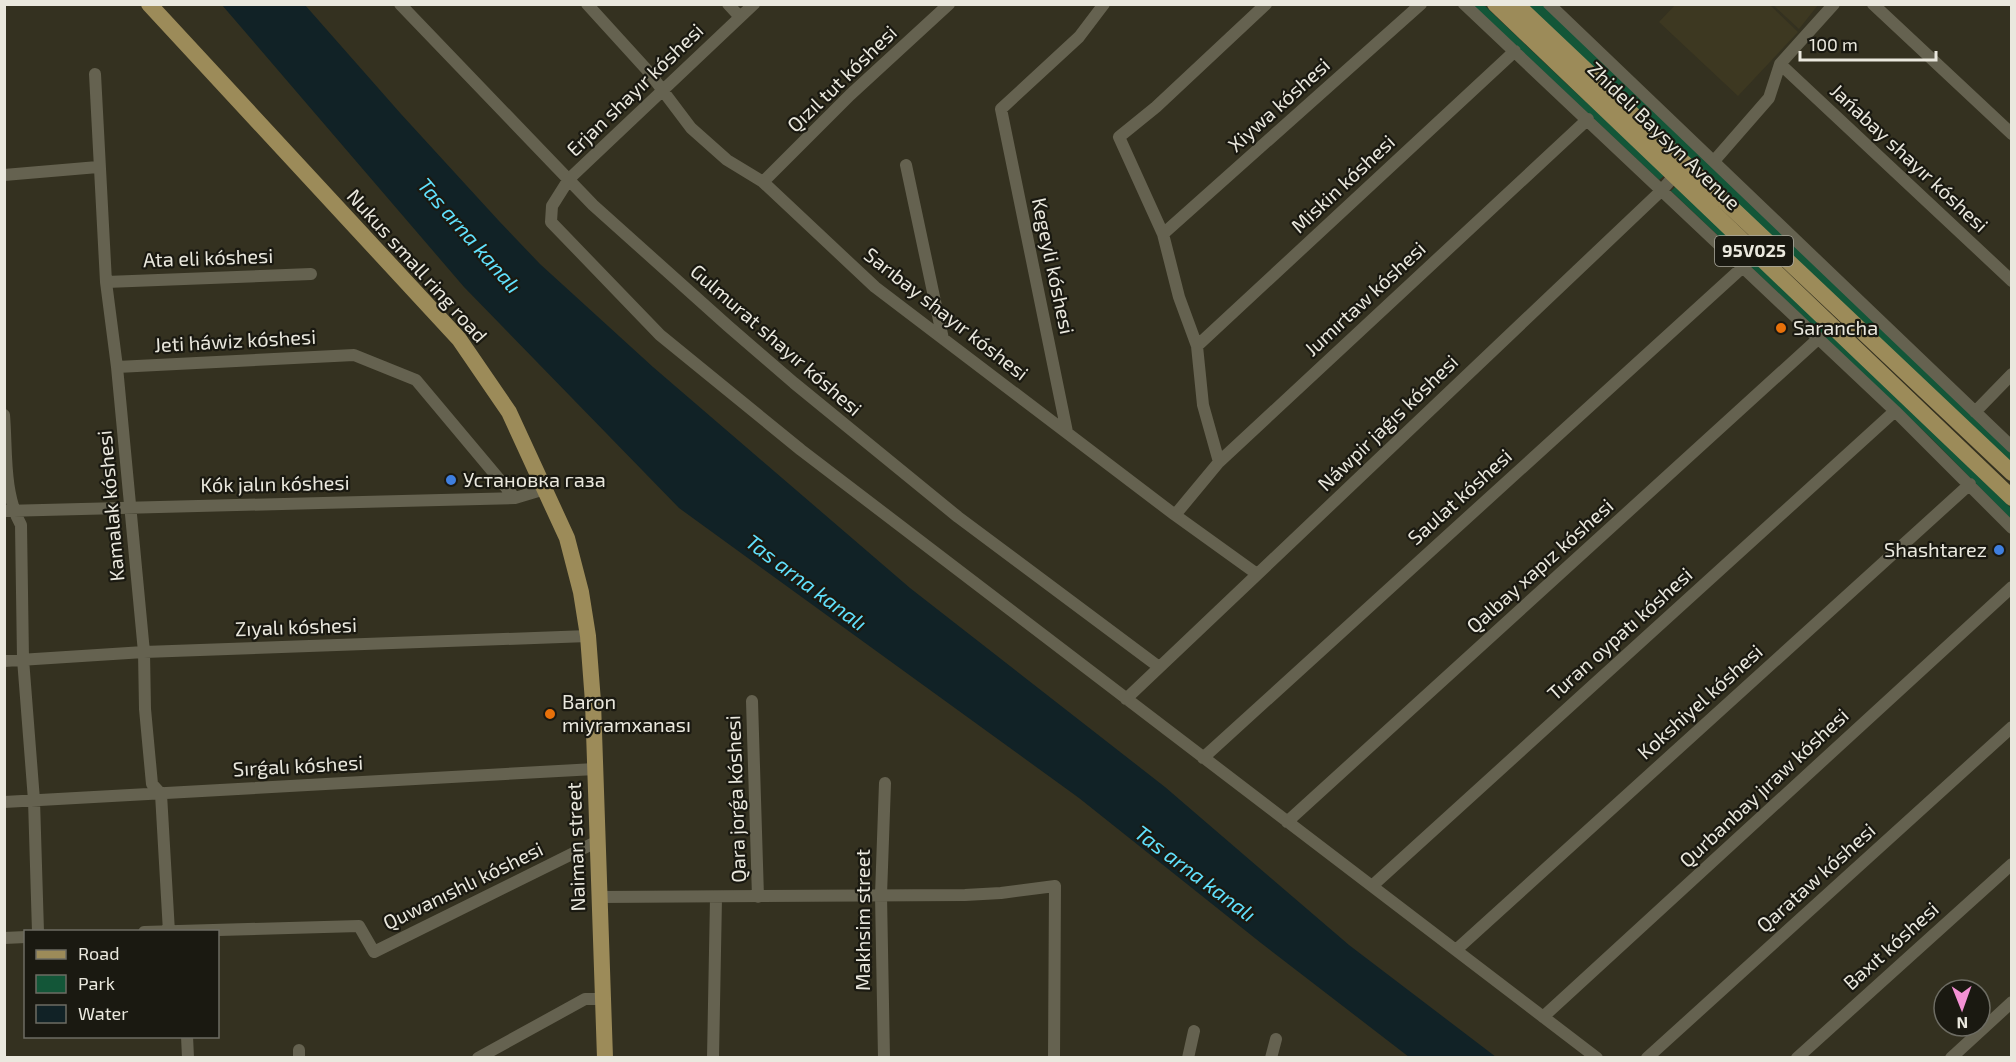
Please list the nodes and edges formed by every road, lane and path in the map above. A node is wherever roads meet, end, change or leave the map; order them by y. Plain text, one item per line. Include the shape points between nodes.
1 (149, 4) edge
2 (400, 4) edge
3 (587, 4) edge
4 (729, 4) edge
5 (754, 4) edge
6 (949, 4) edge
7 (1104, 4) edge
8 (1266, 4) edge
9 (1421, 4) edge
10 (1464, 4) edge
11 (1495, 4) edge
12 (1516, 4) edge
13 (1834, 4) edge
14 (1873, 4) edge
15 (1554, 6) edge
16 (740, 17) junction
17 (1515, 51) junction
18 (1780, 64) junction
19 (95, 74) dead end
20 (662, 90) junction
21 (1588, 119) junction
22 (2012, 134) edge
23 (1714, 162) junction
24 (906, 165) dead end
25 (99, 167) junction
26 (4, 175) edge
27 (1675, 175) junction
28 (569, 179) junction
29 (763, 182) junction
30 (1662, 189) junction
31 (1163, 234) junction
32 (1744, 266) junction
33 (311, 274) dead end
34 (2012, 281) edge
35 (106, 282) junction
36 (1819, 338) junction
37 (943, 339) junction
38 (1197, 346) junction
39 (117, 367) junction
40 (2012, 374) edge
41 (1895, 411) junction
42 (1976, 412) junction
43 (4, 415) edge
44 (1067, 432) junction
45 (2012, 447) edge
46 (1219, 462) junction
47 (2012, 473) edge
48 (1970, 484) junction
49 (545, 489) junction
50 (515, 498) junction
51 (2012, 498) edge
52 (131, 507) junction
53 (9, 511) edge
54 (1175, 515) junction
55 (2012, 528) edge
56 (1257, 574) junction
57 (2012, 587) edge
58 (588, 636) junction
59 (144, 652) junction
60 (22, 659) junction
61 (4, 661) edge
62 (1159, 667) junction
63 (1126, 699) junction
64 (752, 701) dead end
65 (2012, 727) edge
66 (1203, 758) junction
67 (595, 769) junction
68 (885, 783) dead end
69 (161, 794) junction
70 (34, 800) junction
71 (4, 802) edge
72 (1287, 822) junction
73 (596, 842) junction
74 (2012, 864) edge
75 (1372, 886) junction
76 (881, 895) junction
77 (599, 897) junction
78 (758, 897) junction
79 (716, 898) junction
80 (38, 930) edge
81 (169, 930) edge
82 (207, 930) edge
83 (24, 937) edge
84 (4, 938) edge
85 (1456, 950) junction
86 (603, 999) junction
87 (2012, 1002) edge
88 (1543, 1017) junction
89 (1194, 1031) dead end
90 (187, 1038) edge
91 (1276, 1039) dead end
92 (188, 1058) edge
93 (478, 1058) edge
94 (605, 1058) edge
95 (713, 1058) edge
96 (884, 1058) edge
97 (1054, 1058) edge
98 (1188, 1058) edge
99 (1271, 1058) edge
100 (1597, 1058) edge
101 (1647, 1058) edge
102 (1797, 1058) edge
103 (1951, 1058) edge

1 - 49 main road, Nukus small ring road via 459,339 509,412
2 - 28 street, Gulmurat shayır kóshesi
3 - 20 street, Sarıbay shayır kóshesi
4 - 16 street
5 - 16 street, Erjan shayır kóshesi
6 - 29 street, Qızıl tut kóshesi
7 - 44 street, Kegeyli kóshesi via 1079,37 1001,109
8 - 31 street via 1119,137
9 - 31 street, Xiywa kóshesi
10 - 17 street
11 - 27 main road, Zhideli Baysyn Avenue / 95V025
12 - 47 main road, Zhideli Baysyn Avenue / 95V025
13 - 18 street
14 - 22 street
15 - 23 street
16 - 20 street, Erjan shayır kóshesi
17 - 21 street
17 - 38 street, Miskin kóshesi
18 - 23 street via 1769,98
18 - 34 street, Jańabay shayır kóshesi
19 - 25 street, Kamalak kóshesi
20 - 28 street, Erjan shayır kóshesi
20 - 29 street, Sarıbay shayır kóshesi via 691,128 727,160
21 - 30 street
21 - 46 street, Jumırtaw kóshesi
23 - 42 street
24 - 37 street
25 - 26 street
25 - 35 street, Kamalak kóshesi
27 - 30 street, Náwpir jaǵıs kóshesi
27 - 51 main road, Zhideli Baysyn Avenue / 95V025
28 - 62 street, Gulmurat shayır kóshesi via 593,205 794,383 958,517
28 - 63 street, Erjan shayır kóshesi via 552,206 550,222 660,335 829,472
29 - 37 street, Sarıbay shayır kóshesi via 875,287
30 - 32 street
30 - 56 street, Náwpir jaǵıs kóshesi
31 - 38 street
32 - 36 street
32 - 66 street, Saulat kóshesi
33 - 35 street, Ata eli kóshesi
35 - 39 street, Kamalak kóshesi
36 - 41 street
36 - 72 street, Qalbay xapız kóshesi
37 - 44 street, Sarıbay shayır kóshesi
38 - 46 street via 1203,405
39 - 50 street, Jeti háwiz kóshesi via 354,355 416,381
39 - 52 street, Kamalak kóshesi
40 - 42 street
41 - 48 street
41 - 75 street, Turan oypatı kóshesi
42 - 45 street
43 - 53 street
44 - 54 street, Sarıbay shayır kóshesi
46 - 54 street, Jumırtaw kóshesi
48 - 55 street
48 - 85 street, Kokshiyel kóshesi
49 - 50 street, Kók jalın kóshesi
49 - 58 main road, Nukus small ring road via 567,538
50 - 52 street, Kók jalın kóshesi
52 - 53 street, Kók jalın kóshesi
52 - 59 street, Kamalak kóshesi
53 - 60 street via 21,525
54 - 56 street, Sarıbay shayır kóshesi
56 - 62 street, Náwpir jaǵıs kóshesi
57 - 88 street, Qurbanbay jıraw kóshesi
58 - 59 street, Zıyalı kóshesi
58 - 67 main road, Naiman street
59 - 60 street, Zıyalı kóshesi
59 - 69 street, Kamalak kóshesi via 152,784
60 - 61 street, Zıyalı kóshesi
60 - 70 street
62 - 63 street, Náwpir jaǵıs kóshesi
63 - 66 street
64 - 78 street, Qara jorǵa kóshesi
65 - 101 street, Qarataw kóshesi
66 - 72 street
67 - 69 street, Sırǵalı kóshesi
67 - 73 main road, Naiman street
68 - 76 street, Makhsim street
69 - 70 street, Sırǵalı kóshesi
69 - 81 street, Kamalak kóshesi
70 - 71 street, Sırǵalı kóshesi
70 - 80 street
72 - 75 street
73 - 77 main road, Naiman street
73 - 82 street, Quwanıshlı kóshesi via 374,952 359,926
74 - 102 street, Baxıt kóshesi
75 - 85 street
76 - 78 street
76 - 96 street, Makhsim street
76 - 97 street via 974,895 1055,885
77 - 79 street
77 - 86 main road, Naiman street
78 - 79 street
79 - 95 street, Qara jorǵa kóshesi
83 - 84 street
85 - 88 street
86 - 93 street via 585,999
86 - 94 main road, Naiman street
87 - 103 street
88 - 100 street
89 - 98 street
90 - 92 street
91 - 99 street

